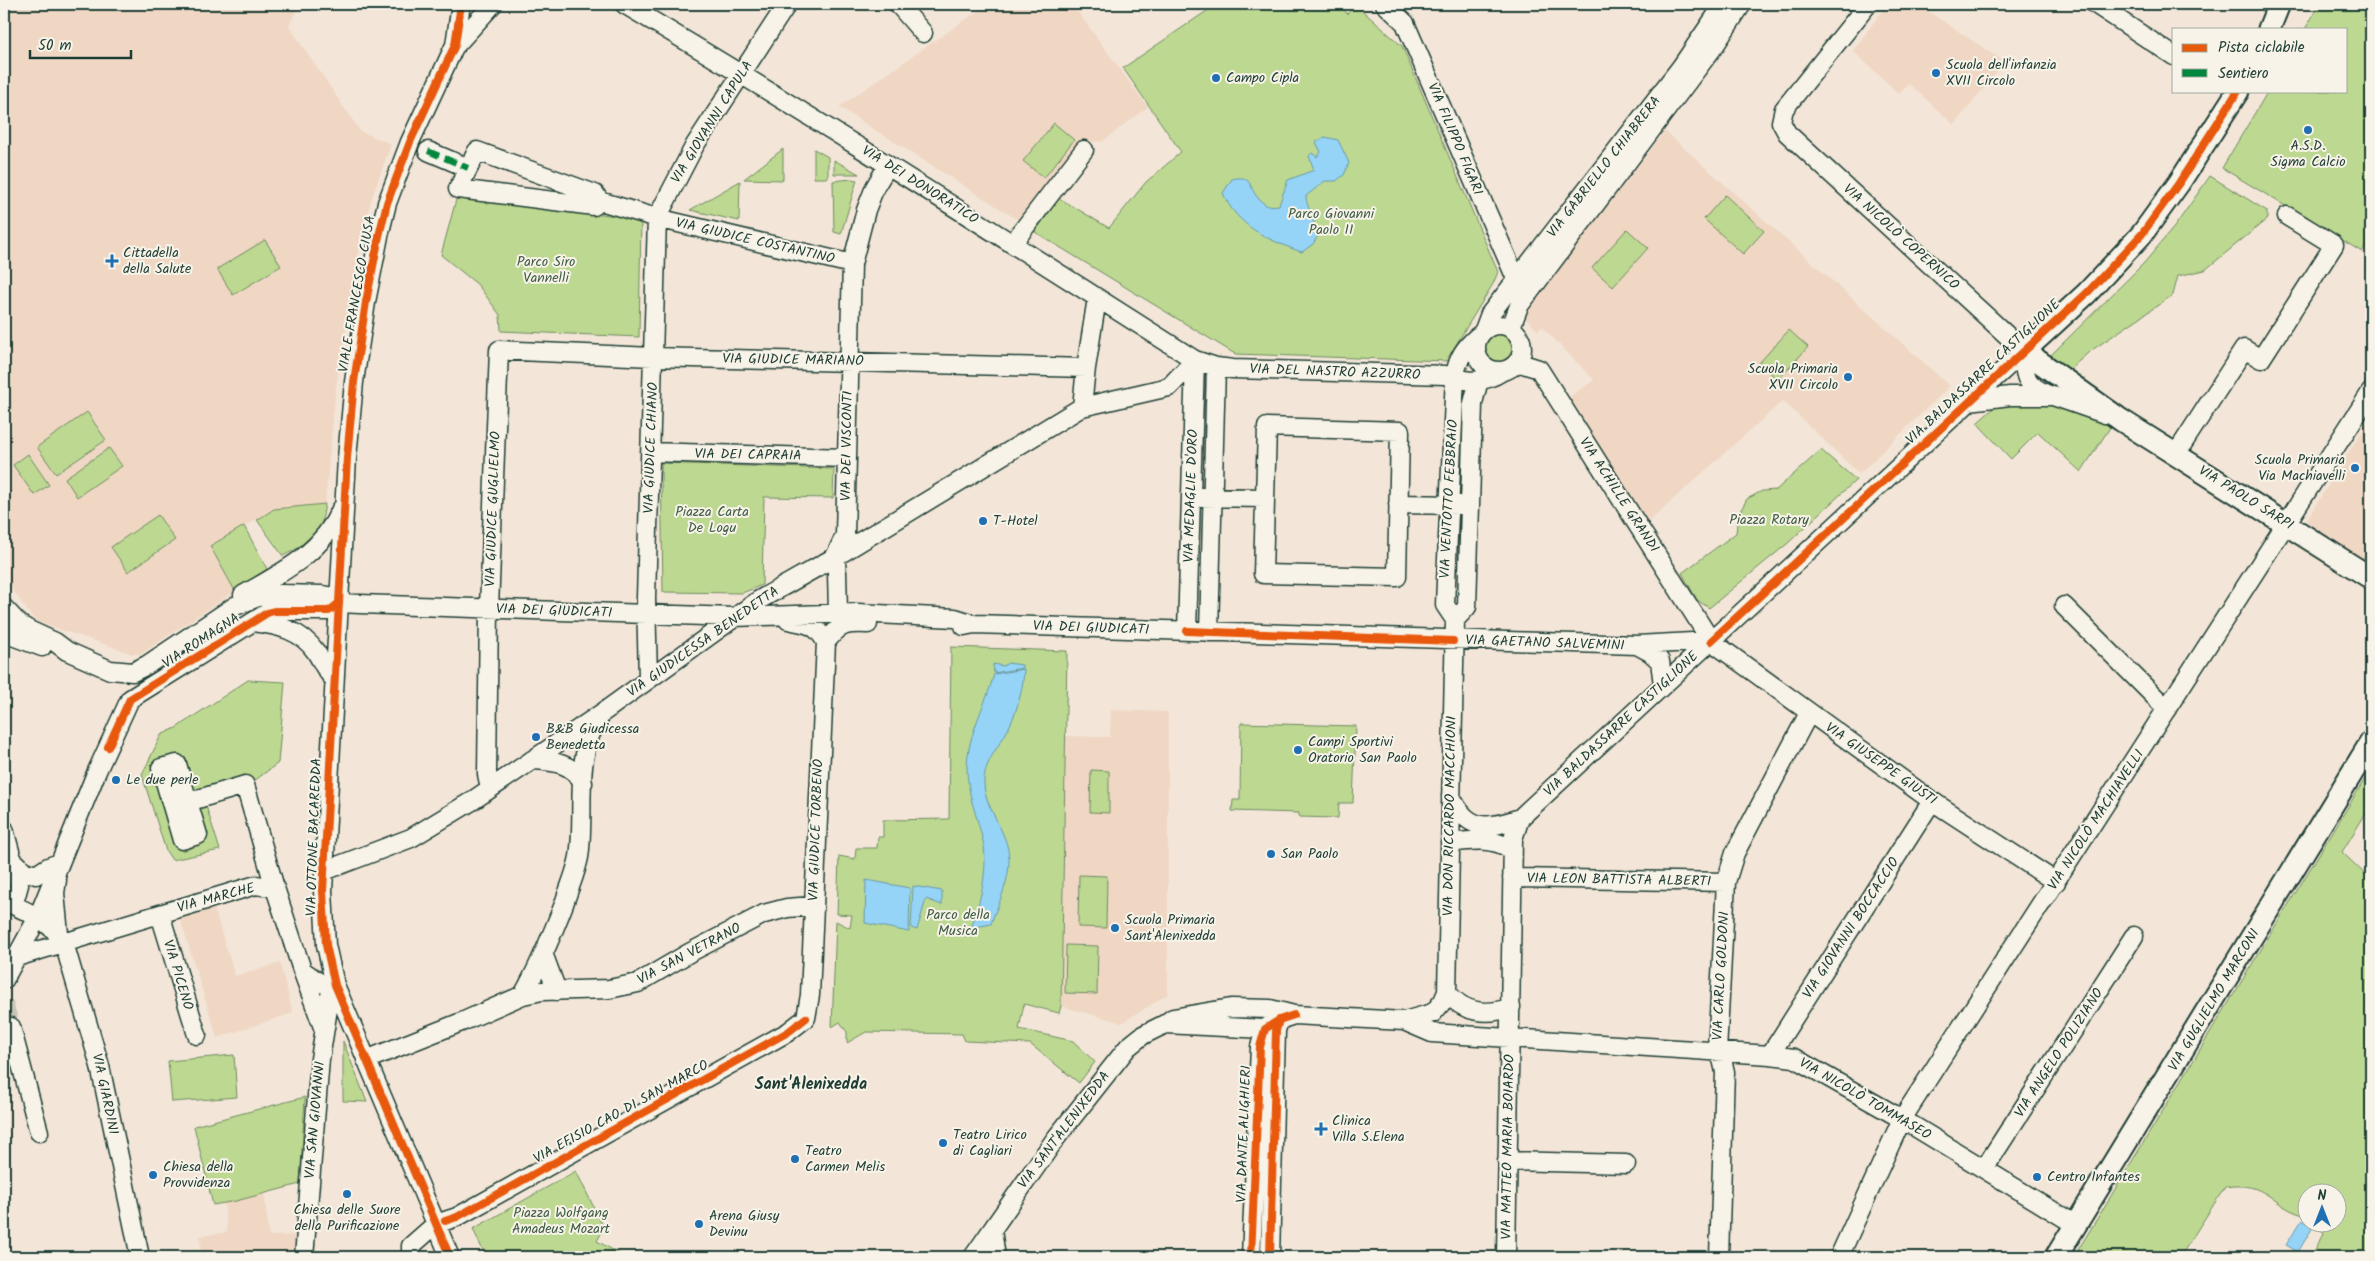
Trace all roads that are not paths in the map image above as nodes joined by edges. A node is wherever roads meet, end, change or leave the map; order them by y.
1 (461, 4) edge
2 (493, 4) edge
3 (624, 4) edge
4 (787, 4) edge
5 (898, 4) edge
6 (1385, 4) edge
7 (1724, 4) edge
8 (1742, 4) edge
9 (1868, 4) edge
10 (2095, 4) edge
11 (2279, 4) edge
12 (2269, 28) edge
13 (923, 33) dead end
14 (455, 45) junction
15 (2172, 55) edge
16 (742, 73) junction
17 (2234, 93) edge
18 (1084, 150) dead end
19 (428, 151) dead end
20 (888, 165) junction
21 (468, 168) junction
22 (600, 201) junction
23 (2287, 216) dead end
24 (658, 218) junction
25 (1013, 243) junction
26 (852, 264) junction
27 (1517, 281) junction
28 (1097, 298) junction
29 (1510, 327) junction
30 (1481, 333) junction
31 (499, 350) joint
32 (2024, 351) junction
33 (653, 357) junction
34 (1195, 360) junction
35 (849, 362) junction
36 (1510, 366) junction
37 (1216, 367) junction
38 (1086, 368) junction
39 (1455, 375) junction
40 (1479, 380) junction
41 (1169, 387) junction
42 (1194, 392) junction
43 (2371, 392) edge
44 (2054, 396) junction
45 (1969, 401) junction
46 (1082, 407) junction
47 (2121, 420) junction
48 (650, 452) junction
49 (2176, 454) junction
50 (846, 458) junction
51 (1191, 496) junction
52 (1212, 497) junction
53 (1265, 498) junction
54 (344, 501) junction
55 (1398, 504) junction
56 (1449, 505) junction
57 (1471, 505) junction
58 (2287, 523) junction
59 (1190, 553) junction
60 (1211, 554) junction
61 (835, 557) junction
62 (2371, 578) edge
63 (339, 603) junction
64 (235, 606) junction
65 (2064, 606) dead end
66 (4, 608) edge
67 (488, 608) junction
68 (838, 613) junction
69 (646, 614) junction
70 (734, 617) junction
71 (769, 617) junction
72 (1454, 620) junction
73 (254, 622) junction
74 (974, 624) junction
75 (1187, 631) junction
76 (1209, 632) junction
77 (4, 633) edge
78 (1454, 640) junction
79 (1711, 641) junction
80 (826, 642) junction
81 (1637, 646) junction
82 (67, 651) junction
83 (110, 670) junction
84 (333, 678) junction
85 (648, 678) junction
86 (1663, 685) junction
87 (130, 699) junction
88 (2167, 709) junction
89 (602, 713) junction
90 (1809, 713) junction
91 (2371, 742) edge
92 (532, 760) junction
93 (583, 783) junction
94 (490, 788) junction
95 (1451, 794) junction
96 (1932, 801) junction
97 (188, 802) dead end
98 (1520, 818) junction
99 (4, 829) edge
100 (1450, 843) junction
101 (1512, 850) junction
102 (12, 859) junction
103 (59, 863) junction
104 (324, 871) junction
105 (1512, 878) junction
106 (1726, 882) junction
107 (2056, 882) junction
108 (275, 888) junction
109 (8, 900) edge
110 (813, 906) junction
111 (160, 914) junction
112 (38, 917) junction
113 (2134, 936) dead end
114 (66, 939) junction
115 (544, 956) junction
116 (17, 957) junction
117 (302, 970) junction
118 (4, 980) edge
119 (335, 985) junction
120 (557, 991) junction
121 (1447, 992) junction
122 (523, 994) junction
123 (1510, 1007) junction
124 (806, 1018) joint
125 (1279, 1021) junction
126 (1404, 1021) junction
127 (1165, 1024) junction
128 (11, 1027) tunnel mouth
129 (324, 1030) junction
130 (197, 1035) dead end
131 (1510, 1037) junction
132 (1717, 1052) junction
133 (1770, 1055) junction
134 (366, 1060) junction
135 (1902, 1119) junction
136 (39, 1132) dead end
137 (1507, 1161) junction
138 (1626, 1164) dead end
139 (1984, 1169) junction
140 (440, 1223) junction
141 (2076, 1225) junction
142 (992, 1230) junction
143 (140, 1257) edge
144 (304, 1257) edge
145 (410, 1257) edge
146 (450, 1257) edge
147 (973, 1257) edge
148 (996, 1257) edge
149 (1251, 1257) edge
150 (1270, 1257) edge
151 (1506, 1257) edge
152 (1719, 1257) edge
153 (1839, 1257) edge
154 (2056, 1257) edge

1 - 14 street, VIALE FRANCESCO CIUSA
2 - 14 street, VIALE FRANCESCO CIUSA
3 - 16 street, VIA DEI DONORATICO
4 - 16 street, VIA GIOVANNI CAPULA
5 - 13 street
6 - 27 street, VIA FILIPPO FIGARI
7 - 27 street, VIA GABRIELLO CHIABRERA
8 - 29 street, VIA GABRIELLO CHIABRERA
9 - 32 street, VIA NICOLÒ COPERNICO
10 - 15 street
11 - 12 main road
14 - 54 street, VIALE FRANCESCO CIUSA
16 - 20 street, VIA DEI DONORATICO
16 - 24 street, VIA GIOVANNI CAPULA
17 - 32 main road, VIA BALDASSARRE CASTIGLIONE
18 - 25 street
19 - 21 street
20 - 25 street, VIA DEI DONORATICO
20 - 26 street, VIA DEI VISCONTI
21 - 22 street
21 - 22 street
22 - 24 street
23 - 49 street
24 - 26 street, VIA GIUDICE COSTANTINO
24 - 33 street, VIA GIUDICE CHIANO
25 - 28 street, VIA DEI DONORATICO
26 - 35 street, VIA DEI VISCONTI
27 - 30 street, VIA GABRIELLO CHIABRERA
28 - 34 street, VIA DEI DONORATICO
28 - 38 street
29 - 30 street
29 - 36 street
30 - 36 street
30 - 39 street, VIA GABRIELLO CHIABRERA
31 - 33 street, VIA GIUDICE MARIANO
31 - 67 street, VIA GIUDICE GUGLIELMO
32 - 44 street, VIA PAOLO SARPI
32 - 45 street, VIA BALDASSARRE CASTIGLIONE
32 - 47 main road, VIA PAOLO SARPI
33 - 35 street, VIA GIUDICE MARIANO
33 - 48 street, VIA GIUDICE CHIANO
34 - 37 street, VIA DEI DONORATICO
34 - 41 street
34 - 42 street, VIA MEDAGLIE D'ORO
35 - 38 street, VIA GIUDICE MARIANO
35 - 50 street, VIA DEI VISCONTI
36 - 40 street
36 - 79 street, VIA ACHILLE GRANDI
37 - 39 street, VIA DEL NASTRO AZZURRO
37 - 52 street, VIA MEDAGLIE D'ORO
38 - 46 street
39 - 40 street, VIA DEL NASTRO AZZURRO
39 - 56 street, VIA VENTOTTO FEBBRAIO
40 - 57 street, VIA VENTOTTO FEBBRAIO
41 - 42 street, VIA GIUDICESSA BENEDETTA
41 - 46 street, VIA GIUDICESSA BENEDETTA
42 - 51 street, VIA MEDAGLIE D'ORO
43 - 58 street, VIA NICOLÒ MACHIAVELLI
44 - 45 street, VIA PAOLO SARPI
44 - 47 street, VIA PAOLO SARPI
45 - 79 street, VIA BALDASSARRE CASTIGLIONE
46 - 61 street, VIA GIUDICESSA BENEDETTA
47 - 49 main road, VIA PAOLO SARPI
48 - 50 street, VIA DEI CAPRAIA
48 - 69 street, VIA GIUDICE CHIANO
49 - 58 main road, VIA PAOLO SARPI
50 - 61 street, VIA DEI VISCONTI
51 - 52 street
51 - 59 street, VIA MEDAGLIE D'ORO
52 - 53 street
52 - 60 street, VIA MEDAGLIE D'ORO
53 - 55 street
53 - 55 street
54 - 63 street, VIALE FRANCESCO CIUSA
54 - 64 street
55 - 56 street
56 - 57 street
56 - 72 street, VIA VENTOTTO FEBBRAIO
57 - 72 street, VIA VENTOTTO FEBBRAIO
58 - 62 main road, VIA PAOLO SARPI
58 - 88 street, VIA NICOLÒ MACHIAVELLI
59 - 60 street
59 - 75 street, VIA MEDAGLIE D'ORO
60 - 76 street, VIA MEDAGLIE D'ORO
61 - 68 street
61 - 70 street, VIA GIUDICESSA BENEDETTA
63 - 64 street, VIA ROMAGNA
63 - 67 street, VIA DEI GIUDICATI
63 - 73 street, VIA ROMAGNA
63 - 84 street, VIA OTTONE BACAREDDA
64 - 83 street, VIA ROMAGNA
65 - 88 street
66 - 82 street
67 - 69 street, VIA DEI GIUDICATI
67 - 94 street, VIA GIUDICE GUGLIELMO
68 - 71 street, VIA DEI GIUDICATI
68 - 74 street, VIA DEI GIUDICATI
69 - 70 street, VIA DEI GIUDICATI
69 - 85 street, VIA GIUDICE CHIANO
70 - 71 street, VIA DEI GIUDICATI
70 - 85 street, VIA GIUDICESSA BENEDETTA
71 - 80 street, VIA DEI GIUDICATI
72 - 78 street, VIA VENTOTTO FEBBRAIO
73 - 84 street
73 - 87 street, VIA ROMAGNA
74 - 75 street, VIA DEI GIUDICATI
74 - 80 street, VIA DEI GIUDICATI
75 - 76 street, VIA DEI GIUDICATI
76 - 78 street, VIA GAETANO SALVEMINI
77 - 82 street
78 - 81 street, VIA GAETANO SALVEMINI
78 - 95 street, VIA DON RICCARDO MACCHIONI
79 - 81 street, VIA GAETANO SALVEMINI
79 - 86 street, VIA BALDASSARRE CASTIGLIONE
79 - 90 street, VIA GIUSEPPE GIUSTI
80 - 110 street, VIA GIUDICE TORBENO
81 - 86 street, VIA GAETANO SALVEMINI
82 - 83 street
83 - 87 street
84 - 104 street, VIA OTTONE BACAREDDA
85 - 89 street, VIA GIUDICESSA BENEDETTA
86 - 98 street, VIA BALDASSARRE CASTIGLIONE
87 - 103 street
88 - 107 street, VIA NICOLÒ MACHIAVELLI
89 - 92 street, VIA GIUDICESSA BENEDETTA
89 - 93 street
90 - 96 street, VIA GIUSEPPE GIUSTI
90 - 106 street, VIA CARLO GOLDONI
91 - 141 main road, VIA GUGLIELMO MARCONI
92 - 93 street
92 - 94 street, VIA GIUDICESSA BENEDETTA
93 - 115 street
94 - 104 street, VIA GIUDICESSA BENEDETTA
95 - 98 street
95 - 100 street, VIA DON RICCARDO MACCHIONI
96 - 107 street, VIA GIUSEPPE GIUSTI
96 - 133 street, VIA GIOVANNI BOCCACCIO
97 - 108 street
98 - 101 street, VIA MATTEO MARIA BOIARDO
99 - 102 street
100 - 101 street
100 - 121 street, VIA DON RICCARDO MACCHIONI
101 - 105 street, VIA MATTEO MARIA BOIARDO
102 - 103 street
102 - 109 street
103 - 112 street
103 - 114 street, VIA GIARDINI
104 - 119 street, VIA OTTONE BACAREDDA
105 - 106 street, VIA LEON BATTISTA ALBERTI
105 - 123 street, VIA MATTEO MARIA BOIARDO
106 - 132 street, VIA CARLO GOLDONI
107 - 135 street, VIA NICOLÒ MACHIAVELLI
108 - 111 street, VIA MARCHE
108 - 117 street, VIA MARCHE
109 - 112 street
110 - 120 street, VIA SAN VETRANO
110 - 124 street, VIA GIUDICE TORBENO
111 - 114 street, VIA MARCHE
111 - 130 street, VIA PICENO
112 - 114 street
112 - 116 street
113 - 139 street, VIA ANGELO POLIZIANO
114 - 116 street, VIA MARCHE
114 - 143 street, VIA GIARDINI
115 - 120 street
115 - 122 street
116 - 118 street
117 - 119 street
117 - 129 street, VIA MARCHE
119 - 129 street, VIA SAN GIOVANNI
119 - 134 street, VIA OTTONE BACAREDDA
120 - 122 street, VIA SAN VETRANO
121 - 123 street
121 - 126 street
122 - 134 street, VIA SAN VETRANO
123 - 131 street, VIA MATTEO MARIA BOIARDO
124 - 140 street, VIA EFISIO CAO DI SAN MARCO
125 - 126 street
125 - 127 street
125 - 127 street
125 - 149 street, VIA DANTE ALIGHIERI
125 - 150 street, VIA DANTE ALIGHIERI
126 - 131 street, VIA NICOLÒ TOMMASEO
127 - 142 street, VIA SANT'ALENIXEDDA
128 - 136 street
129 - 144 street, VIA SAN GIOVANNI
131 - 132 street, VIA NICOLÒ TOMMASEO
131 - 137 street, VIA MATTEO MARIA BOIARDO
132 - 133 street, VIA NICOLÒ TOMMASEO
132 - 152 street, VIA CARLO GOLDONI
133 - 135 street, VIA NICOLÒ TOMMASEO
134 - 140 street, VIA OTTONE BACAREDDA
135 - 139 street, VIA NICOLÒ TOMMASEO
135 - 153 street, VIA NICOLÒ MACHIAVELLI
137 - 138 street
137 - 151 street, VIA MATTEO MARIA BOIARDO
139 - 141 street, VIA NICOLÒ TOMMASEO
140 - 145 street, VIA EFISIO CAO DI SAN MARCO
140 - 146 street, VIA OTTONE BACAREDDA
141 - 154 main road, VIA GUGLIELMO MARCONI
142 - 147 street, VIA SANT'ALENIXEDDA
142 - 148 street

